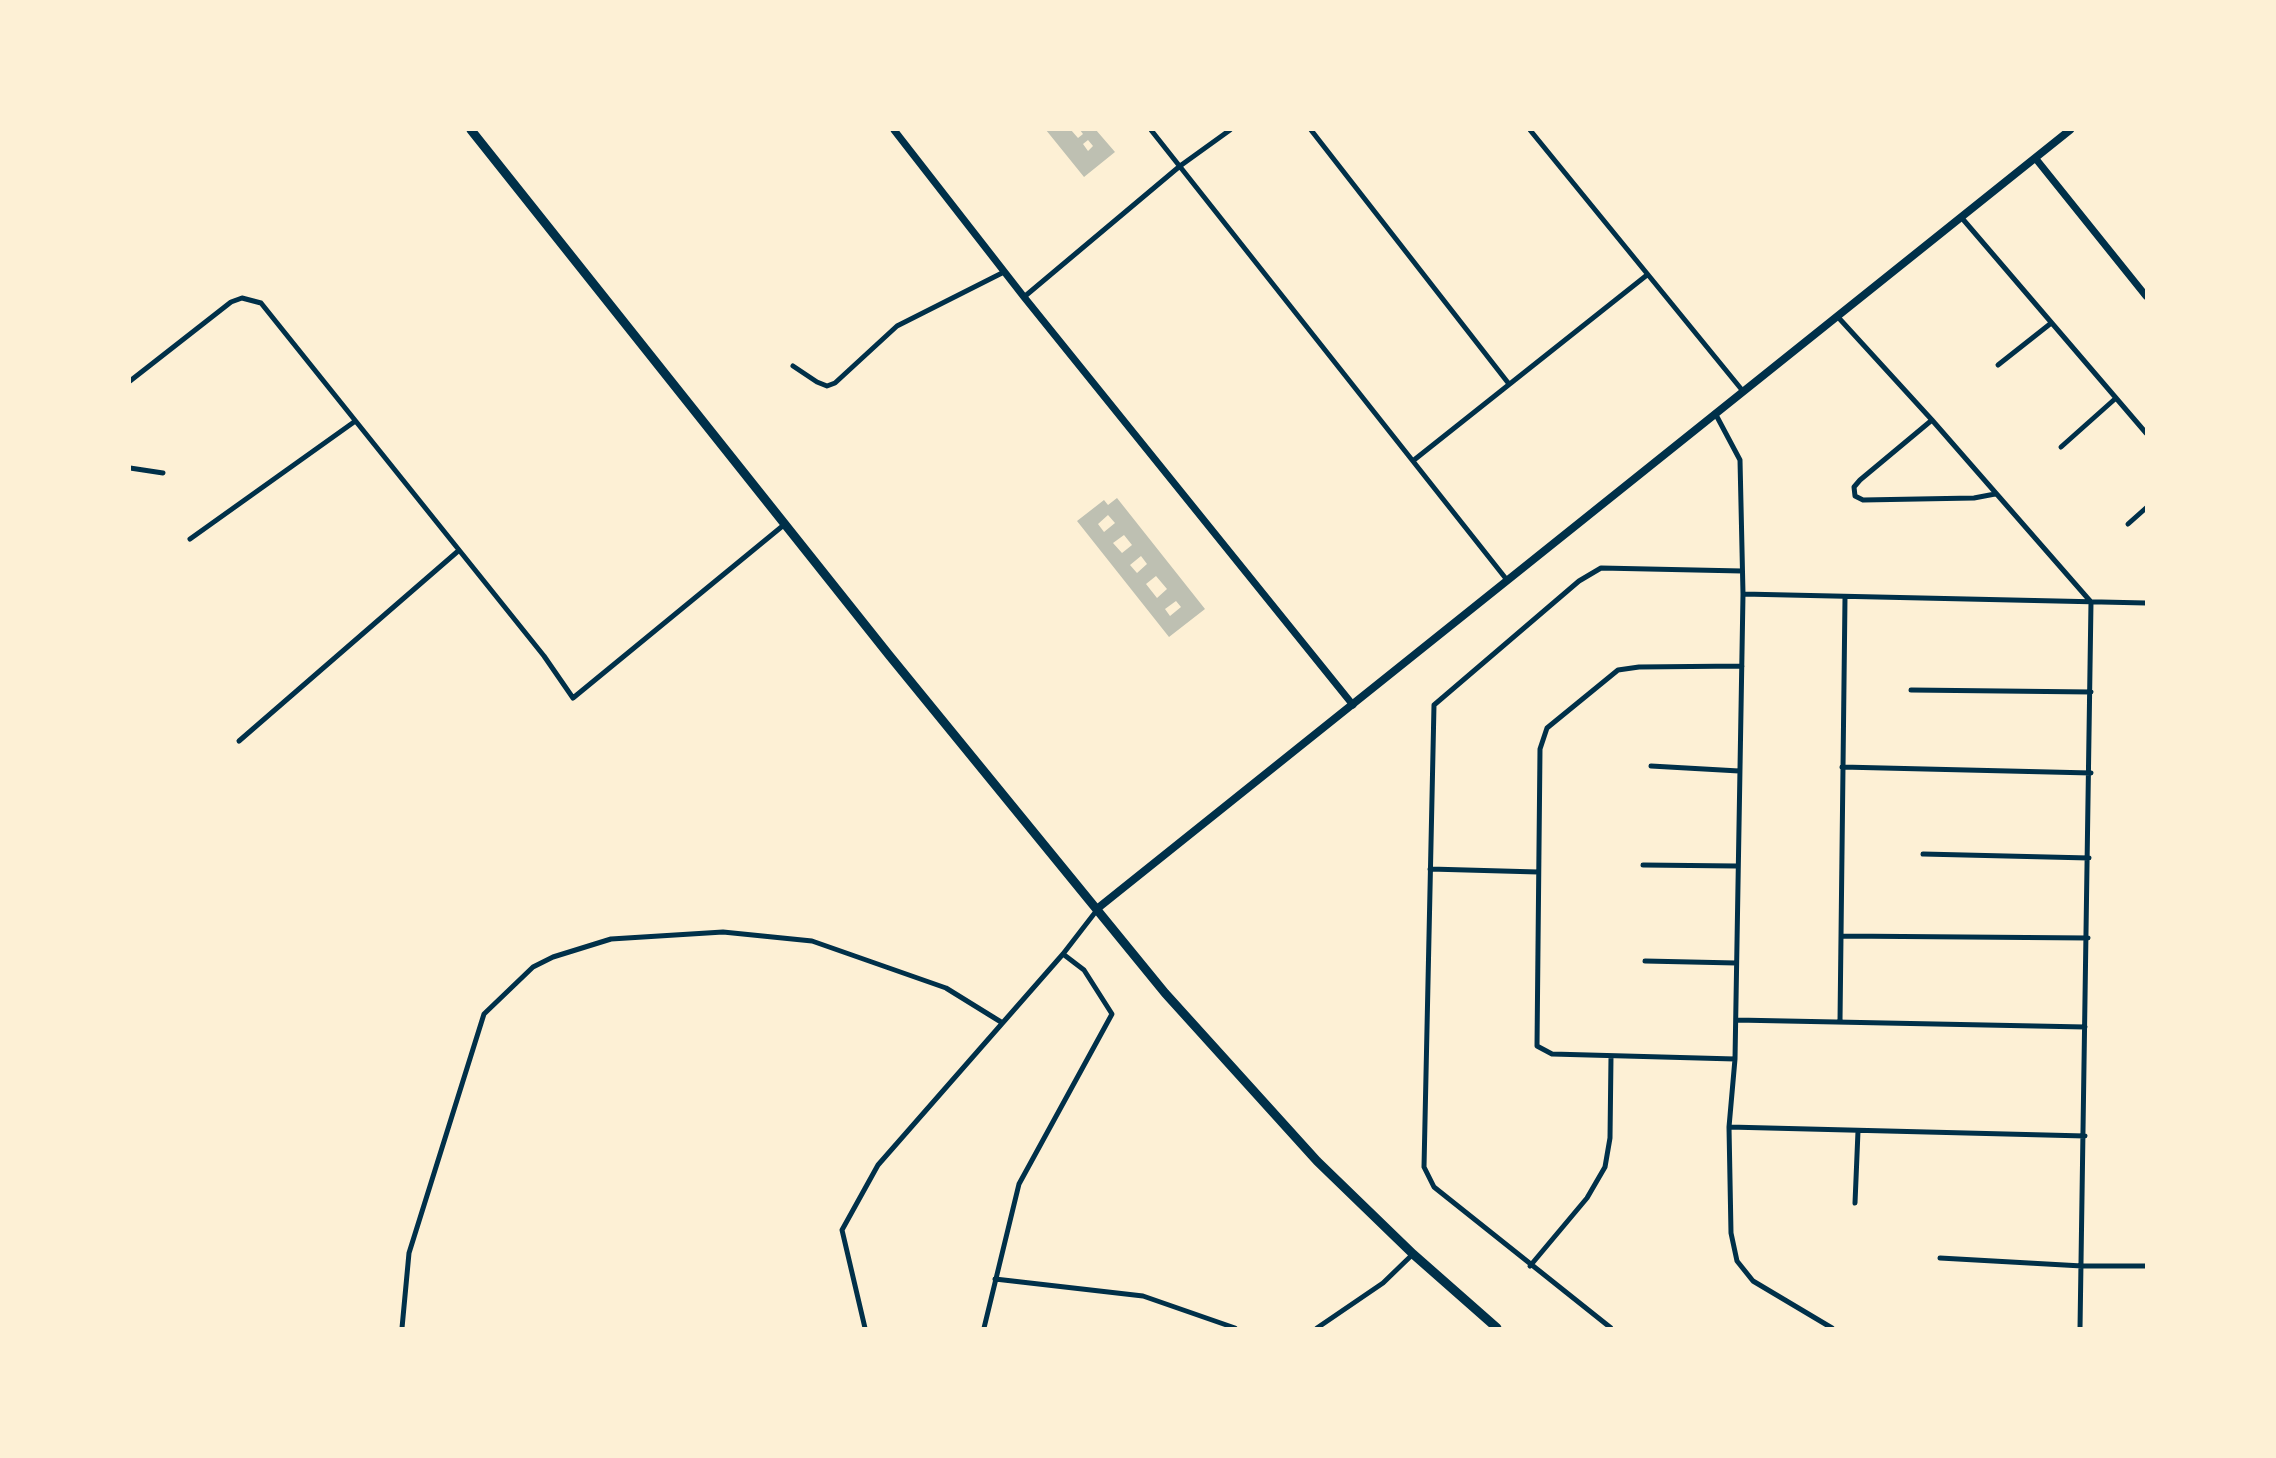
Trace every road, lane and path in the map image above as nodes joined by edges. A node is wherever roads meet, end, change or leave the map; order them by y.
1 (471, 130) edge
2 (894, 130) edge
3 (1151, 130) edge
4 (1230, 130) edge
5 (1311, 130) edge
6 (1530, 130) edge
7 (2070, 130) edge
8 (2036, 159) junction
9 (1180, 166) junction
10 (1961, 217) junction
11 (1004, 272) junction
12 (1647, 275) junction
13 (2147, 296) edge
14 (1024, 297) junction
15 (1837, 316) junction
16 (2050, 324) junction
17 (1998, 365) dead end
18 (793, 366) dead end
19 (130, 381) edge
20 (1509, 384) junction
21 (1742, 390) junction
22 (2116, 398) junction
23 (1714, 412) junction
24 (1932, 420) junction
25 (354, 422) junction
26 (2147, 433) edge
27 (2061, 447) dead end
28 (1414, 460) junction
29 (130, 468) edge
30 (163, 473) dead end
31 (1995, 494) junction
32 (2147, 508) edge
33 (785, 524) junction
34 (2128, 524) dead end
35 (190, 539) dead end
36 (457, 552) junction
37 (1742, 571) junction
38 (1507, 580) junction
39 (1743, 594) junction
40 (1844, 598) junction
41 (2091, 602) junction
42 (2147, 603) edge
43 (1742, 666) junction
44 (1911, 690) dead end
45 (2091, 692) junction
46 (1353, 705) junction
47 (239, 741) dead end
48 (1651, 766) dead end
49 (1842, 767) junction
50 (1739, 771) junction
51 (2091, 774) junction
52 (1923, 854) dead end
53 (2089, 858) junction
54 (1643, 865) dead end
55 (1736, 866) junction
56 (1430, 869) junction
57 (1538, 872) junction
58 (1098, 908) junction
59 (1841, 936) junction
60 (2088, 938) junction
61 (1063, 954) junction
62 (1645, 961) dead end
63 (1736, 963) junction
64 (1736, 1020) junction
65 (1840, 1021) junction
66 (1001, 1022) junction
67 (2085, 1027) junction
68 (1611, 1057) junction
69 (1735, 1059) junction
70 (1729, 1128) junction
71 (1858, 1130) junction
72 (2084, 1136) junction
73 (1855, 1203) dead end
74 (1413, 1254) junction
75 (1940, 1258) dead end
76 (1530, 1266) junction
77 (2082, 1266) junction
78 (2147, 1266) edge
79 (995, 1279) junction
80 (401, 1328) edge
81 (865, 1328) edge
82 (984, 1328) edge
83 (1235, 1328) edge
84 (1317, 1328) edge
85 (1497, 1328) edge
86 (1611, 1328) edge
87 (1832, 1328) edge
88 (2080, 1328) edge

1 - 33 main road
2 - 11 street
3 - 9 street
4 - 9 street
5 - 20 street
6 - 12 street
7 - 8 main road
8 - 10 main road
8 - 13 street
9 - 14 street
9 - 28 street
10 - 15 main road
10 - 16 street
11 - 14 street
11 - 18 street
12 - 20 street
12 - 21 street
14 - 46 street
15 - 21 main road
15 - 24 street
16 - 17 street
16 - 22 street
19 - 25 street
20 - 28 street
21 - 23 main road
22 - 26 street
22 - 27 street
23 - 37 street
23 - 38 main road
24 - 31 street
24 - 31 street
25 - 35 street
25 - 36 street
28 - 38 street
29 - 30 street
31 - 41 street
32 - 34 street
33 - 36 street
33 - 58 main road
36 - 47 street
37 - 39 street
37 - 56 street
38 - 46 main road
39 - 40 street
39 - 43 street
40 - 41 street
40 - 49 street
41 - 42 street
41 - 45 street
43 - 50 street
43 - 57 street
44 - 45 street
45 - 51 street
46 - 58 main road
48 - 50 street
49 - 51 street
49 - 59 street
50 - 55 street
51 - 53 street
52 - 53 street
53 - 60 street
54 - 55 street
55 - 63 street
56 - 57 street
56 - 76 street
57 - 68 street
58 - 61 street
58 - 74 main road
59 - 60 street
59 - 65 street
60 - 67 street
61 - 66 street
61 - 79 street
62 - 63 street
63 - 64 street
64 - 65 street
64 - 69 street
65 - 67 street
66 - 80 street
66 - 81 street
67 - 72 street
68 - 69 street
68 - 76 street
69 - 70 street
70 - 71 street
70 - 87 street
71 - 72 street
71 - 73 street
72 - 77 street
74 - 84 street
74 - 85 main road
75 - 77 street
76 - 86 street
77 - 78 street
77 - 88 street
79 - 82 street
79 - 83 street

